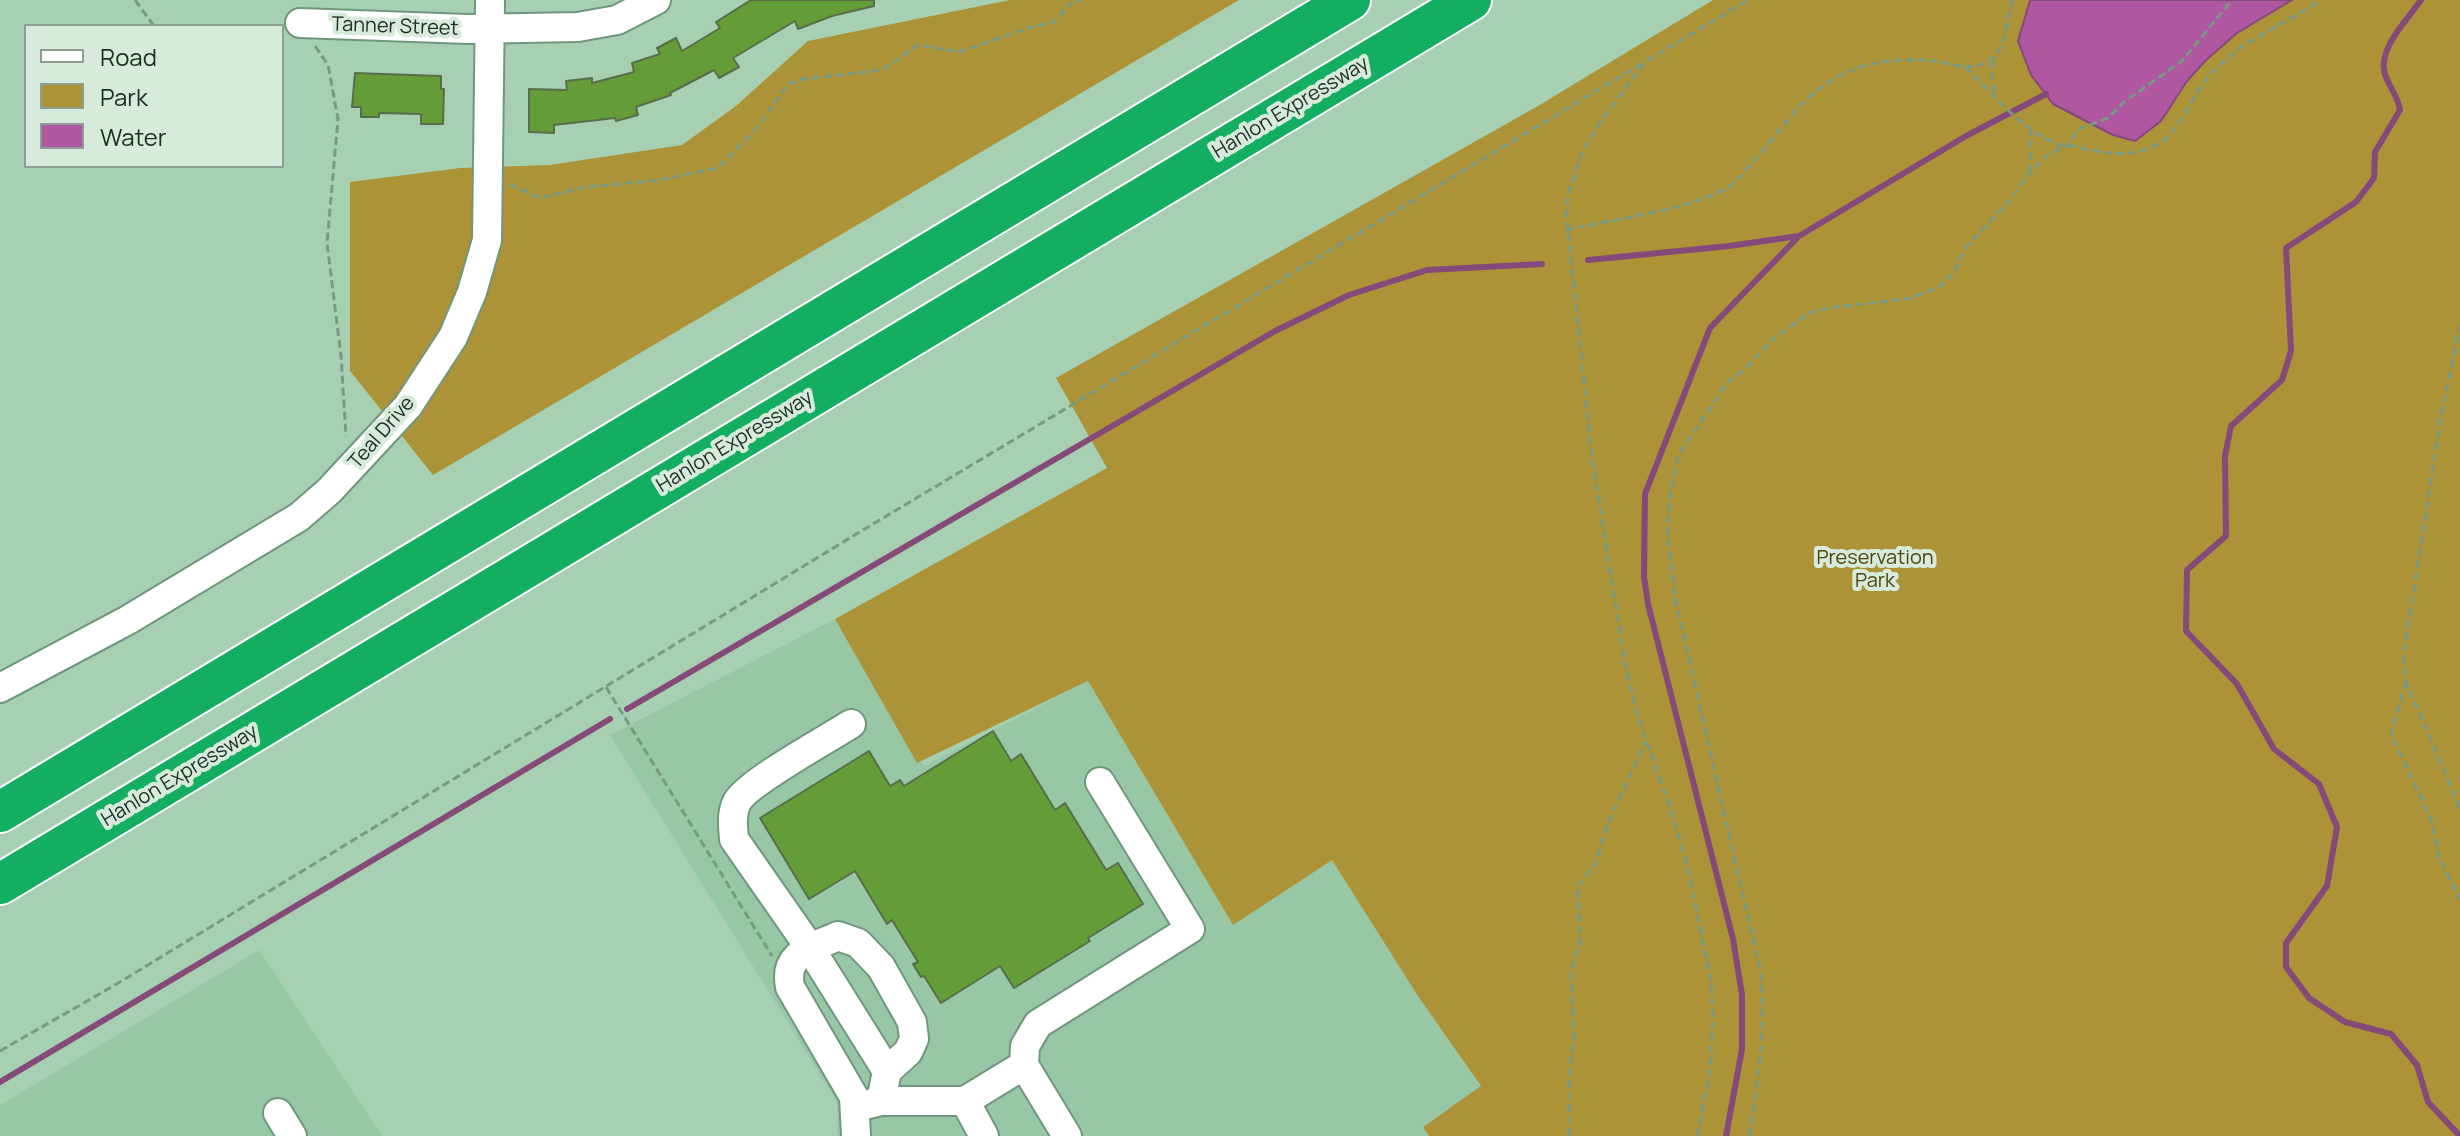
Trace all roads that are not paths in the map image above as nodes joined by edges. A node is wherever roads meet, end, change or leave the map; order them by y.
1 (490, 0) edge
2 (656, 0) edge
3 (1350, 0) edge
4 (1471, 0) edge
5 (300, 23) road end
6 (490, 29) junction
7 (0, 688) edge
8 (851, 724) dead end
9 (1100, 782) dead end
10 (0, 812) edge
11 (0, 884) edge
12 (810, 948) junction
13 (1024, 1065) junction
14 (887, 1071) junction
15 (965, 1101) junction
16 (868, 1104) junction
17 (856, 1136) edge
18 (984, 1136) edge
19 (1067, 1136) edge

1 - 6 street, Teal Drive
2 - 6 street, Tanner Street
3 - 10 highway
4 - 11 highway, Hanlon Expressway
5 - 6 street, Tanner Street
6 - 7 street, Teal Drive
8 - 12 street
9 - 13 street
12 - 14 street
12 - 14 street
12 - 16 street
13 - 15 street
13 - 19 street
14 - 16 street
15 - 16 street
15 - 18 street
16 - 17 street

